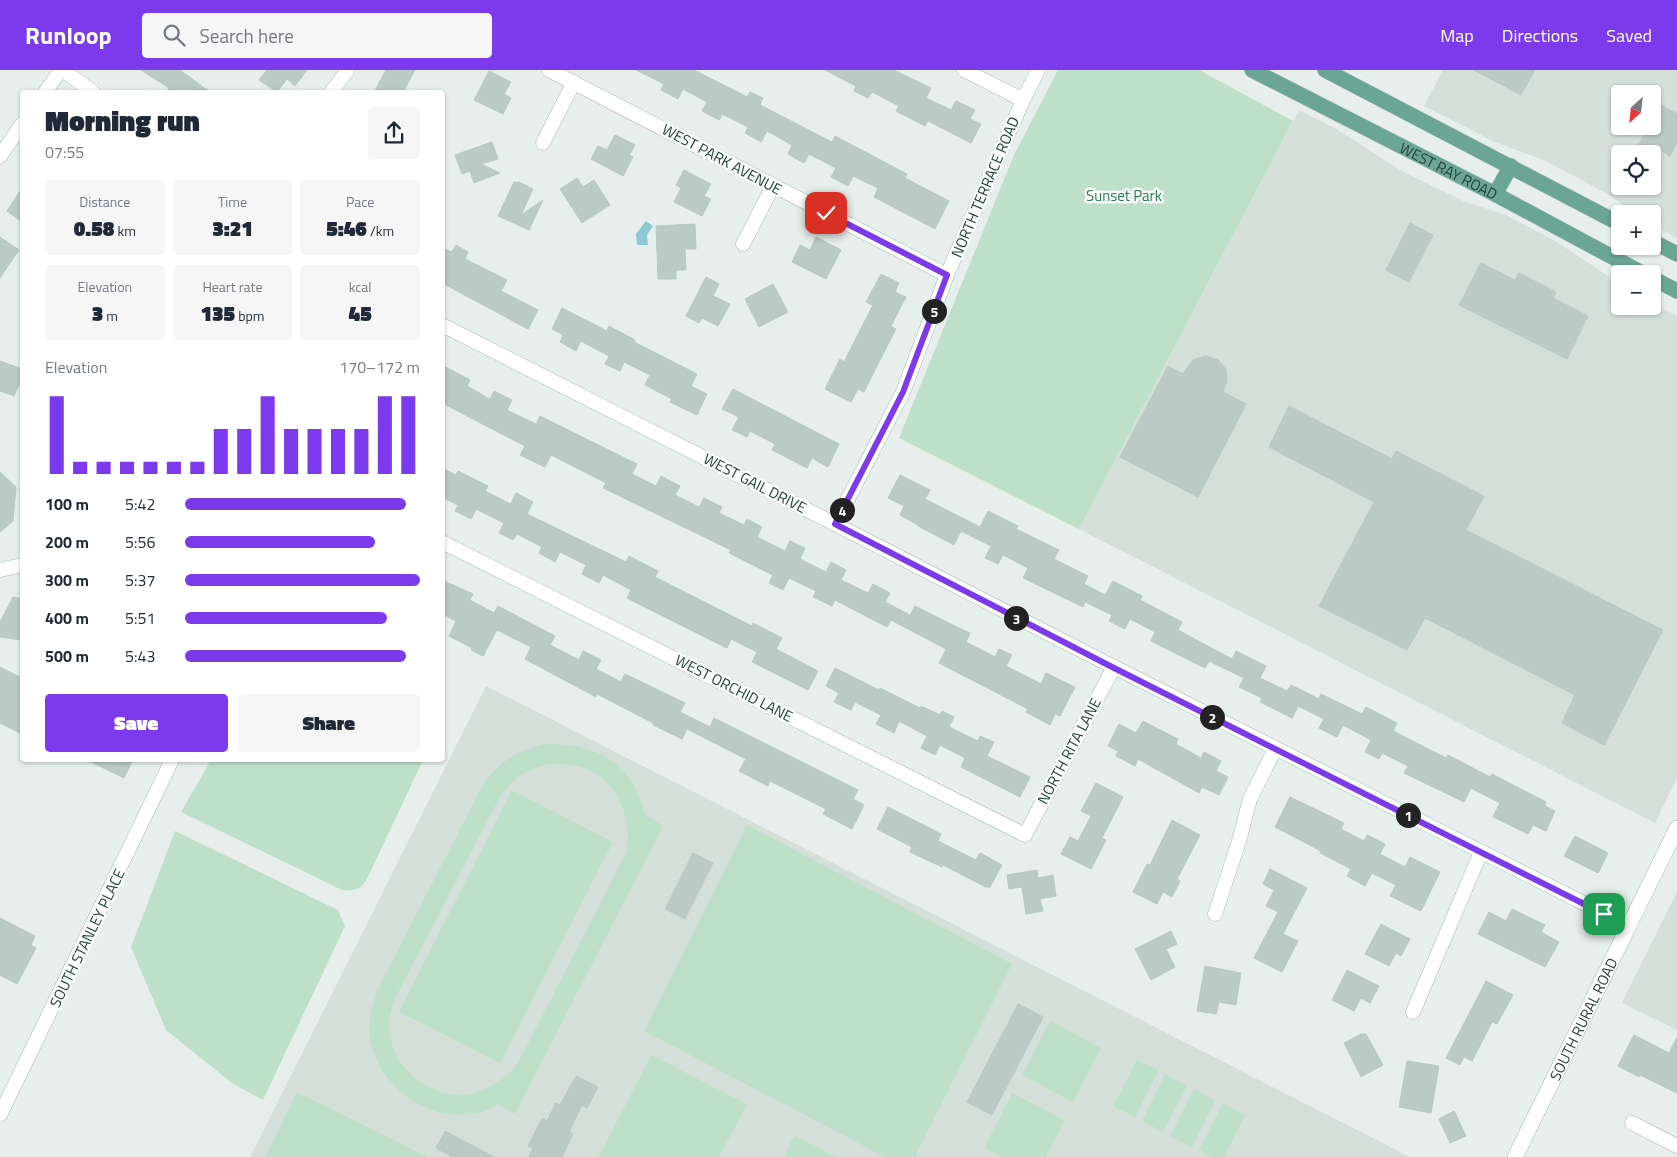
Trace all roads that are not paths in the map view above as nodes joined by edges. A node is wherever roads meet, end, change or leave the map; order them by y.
1 (62, 70) edge
2 (348, 70) edge
3 (549, 70) edge
4 (964, 70) edge
5 (1038, 70) edge
6 (1252, 70) edge
7 (1325, 70) edge
8 (574, 82) junction
9 (47, 90) edge
10 (90, 90) edge
11 (333, 90) edge
12 (1022, 100) junction
13 (20, 127) edge
14 (543, 143) dead end
15 (0, 156) edge
16 (1511, 166) junction
17 (772, 186) junction
18 (1495, 194) junction
19 (1611, 219) edge
20 (743, 244) dead end
21 (1661, 246) edge
22 (1677, 254) edge
23 (1627, 265) edge
24 (947, 275) junction
25 (1661, 283) edge
26 (1677, 291) edge
27 (445, 327) edge
28 (835, 524) junction
29 (445, 544) edge
30 (20, 565) edge
31 (0, 570) edge
32 (1114, 668) junction
33 (1275, 749) junction
34 (171, 762) edge
35 (1677, 828) edge
36 (1025, 835) joint
37 (1481, 852) junction
38 (1215, 914) dead end
39 (1629, 926) junction
40 (1414, 1012) dead end
41 (0, 1115) edge
42 (1632, 1123) dead end
43 (1677, 1146) edge
44 (1515, 1157) edge

1 - 9 street
1 - 10 street
2 - 11 street
3 - 8 street, WEST PARK AVENUE
4 - 12 street
5 - 12 street, NORTH TERRACE ROAD
6 - 18 main road, WEST RAY ROAD
7 - 16 main road
8 - 14 street
8 - 17 street, WEST PARK AVENUE
12 - 24 street, NORTH TERRACE ROAD
13 - 15 street
16 - 18 main road
16 - 19 main road
17 - 20 street
17 - 24 street, WEST PARK AVENUE
18 - 23 main road, WEST RAY ROAD
21 - 22 main road
24 - 28 street, NORTH TERRACE ROAD
25 - 26 main road
27 - 28 street, WEST GAIL DRIVE
28 - 32 street, WEST GAIL DRIVE
29 - 36 street, WEST ORCHID LANE
30 - 31 street
32 - 33 street, WEST GAIL DRIVE
32 - 36 street, NORTH RITA LANE
33 - 37 street, WEST GAIL DRIVE
33 - 38 street
34 - 41 street, SOUTH STANLEY PLACE
35 - 39 main road, SOUTH RURAL ROAD
37 - 39 street, WEST GAIL DRIVE
37 - 40 street
39 - 44 main road, SOUTH RURAL ROAD
42 - 43 street

